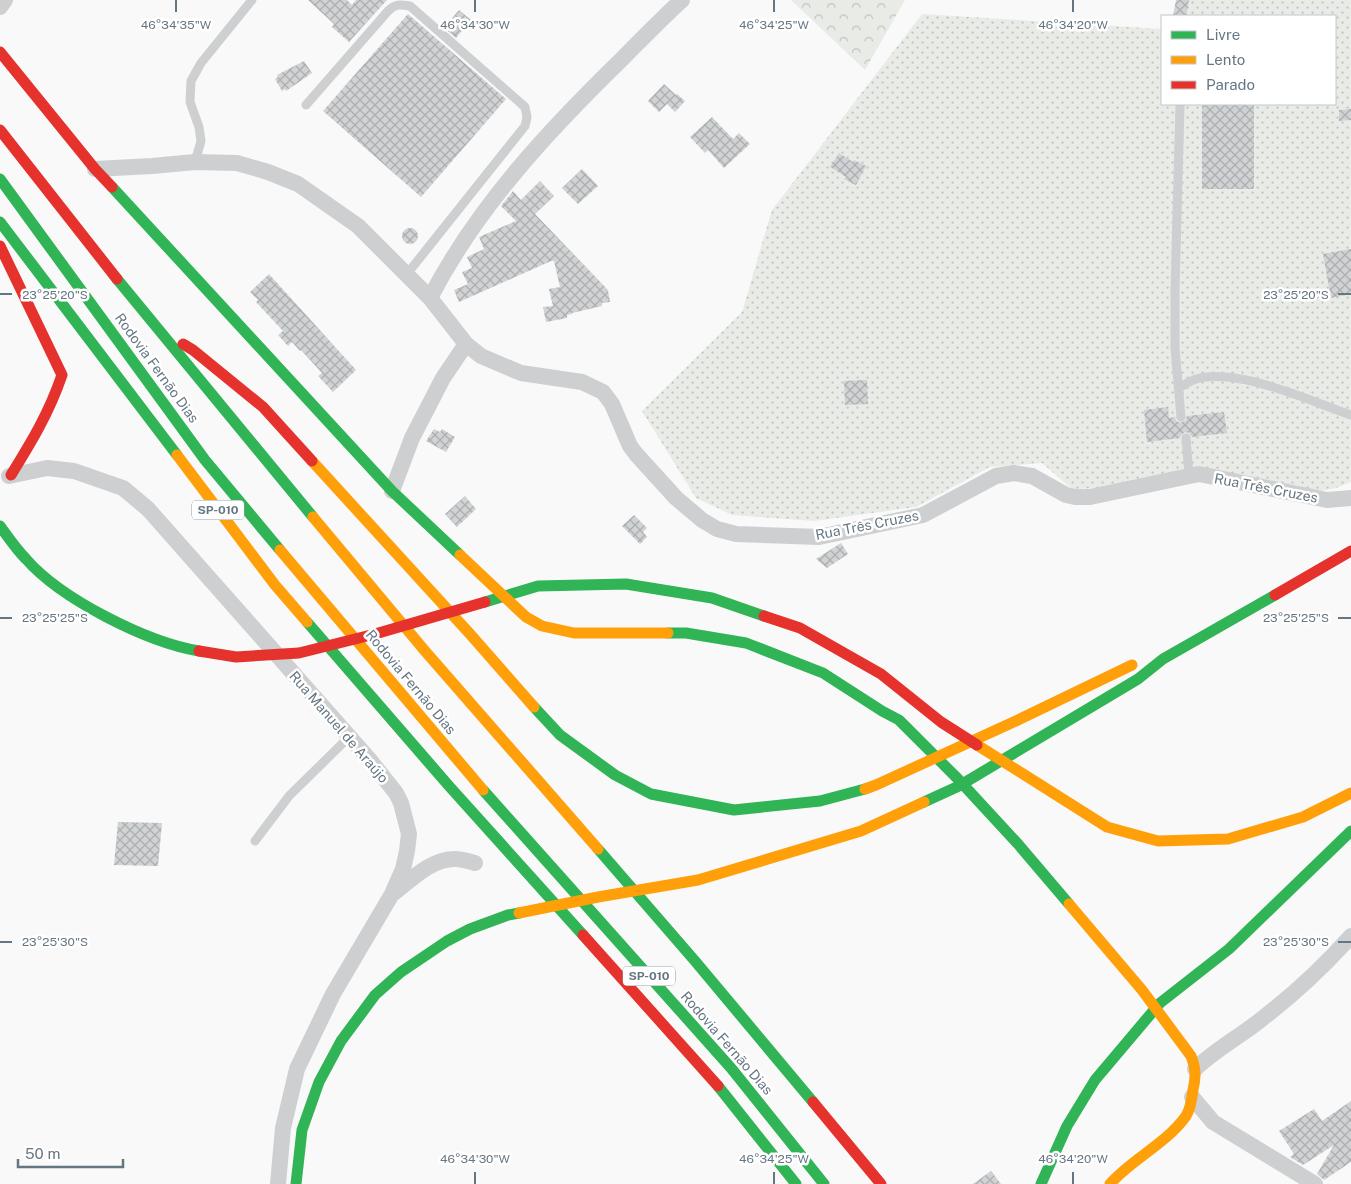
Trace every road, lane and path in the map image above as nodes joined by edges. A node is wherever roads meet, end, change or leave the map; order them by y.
1 (5, 0) edge
2 (252, 0) edge
3 (682, 0) edge
4 (0, 7) edge
5 (0, 52) edge
6 (306, 105) dead end
7 (1180, 105) edge
8 (0, 130) edge
9 (195, 162) junction
10 (94, 169) junction
11 (0, 179) edge
12 (0, 222) edge
13 (0, 246) edge
14 (408, 274) junction
15 (430, 298) junction
16 (157, 329) junction
17 (466, 344) junction
18 (1179, 388) junction
19 (1351, 415) edge
20 (1181, 416) dead end
21 (1186, 438) dead end
22 (1189, 475) junction
23 (6, 477) edge
24 (392, 491) junction
25 (1351, 498) edge
26 (0, 526) edge
27 (1351, 551) edge
28 (1163, 659) junction
29 (349, 738) junction
30 (1351, 793) edge
31 (1351, 831) edge
32 (254, 841) dead end
33 (475, 863) dead end
34 (392, 894) junction
35 (1351, 936) edge
36 (1196, 1069) junction
37 (1192, 1097) junction
38 (278, 1184) edge
39 (296, 1184) edge
40 (796, 1184) edge
41 (824, 1184) edge
42 (882, 1184) edge
43 (1041, 1184) edge
44 (1110, 1184) edge
45 (1315, 1184) edge

1 - 4 street
2 - 9 lane
3 - 15 street
5 - 10 main road
6 - 14 lane
7 - 18 lane
8 - 16 main road
9 - 10 street, Rua Três Cruzes
9 - 14 street, Rua Três Cruzes
10 - 24 main road
11 - 41 main road, Rodovia Fernão Dias / SP-010
12 - 40 main road, SP-010
13 - 23 main road
14 - 15 street, Rua Três Cruzes
15 - 17 street, Rua Três Cruzes
16 - 28 main road
16 - 42 main road
17 - 22 street, Rua Três Cruzes
17 - 24 street
18 - 19 lane
18 - 20 lane
21 - 22 lane
22 - 25 street, Rua Três Cruzes
23 - 29 street, Rua Manuel de Araújo
24 - 36 main road
26 - 30 main road
27 - 28 main road
28 - 39 main road
29 - 32 lane
29 - 34 street, Rua Manuel de Araújo
31 - 43 main road
33 - 34 street
34 - 38 street, Rua Manuel de Araújo
35 - 36 street
36 - 37 main road
37 - 44 main road
37 - 45 street

